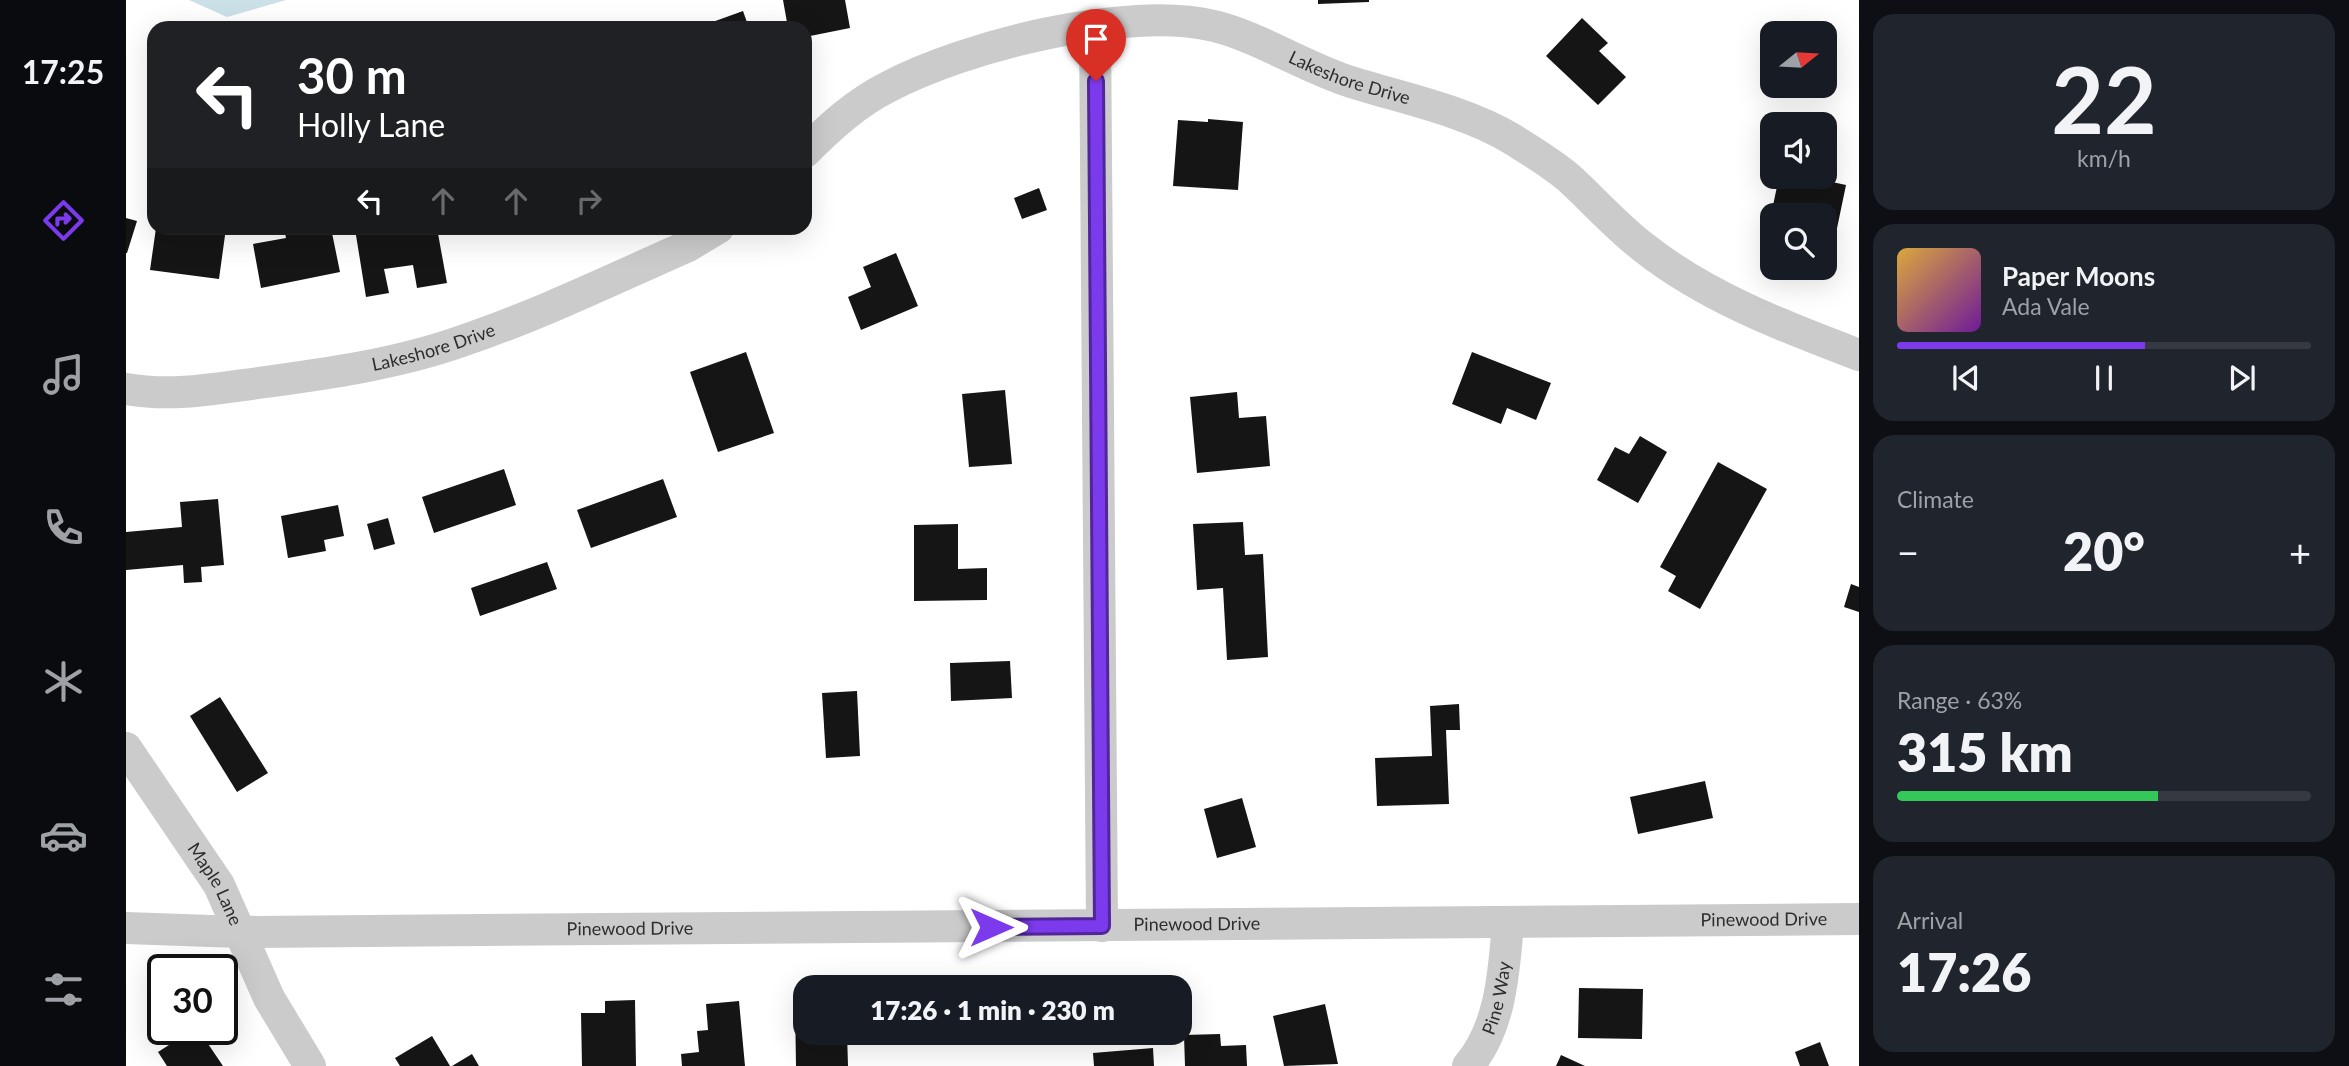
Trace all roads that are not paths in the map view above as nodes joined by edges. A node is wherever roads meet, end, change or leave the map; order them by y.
1 (1095, 27) junction
2 (812, 145) edge
3 (706, 235) edge
4 (1859, 355) edge
5 (126, 389) edge
6 (126, 748) edge
7 (1859, 919) edge
8 (1508, 923) junction
9 (1102, 926) junction
10 (126, 928) edge
11 (239, 932) junction
12 (310, 1066) edge
13 (1468, 1066) edge

1 - 2 street, Lakeshore Drive
1 - 4 street, Lakeshore Drive
1 - 9 street
3 - 5 street, Lakeshore Drive
6 - 11 street, Maple Lane
7 - 8 street, Pinewood Drive
8 - 9 street, Pinewood Drive
8 - 13 street, Pine Way
9 - 11 street, Pinewood Drive
10 - 11 street, Pinewood Drive
11 - 12 street, Maple Lane

